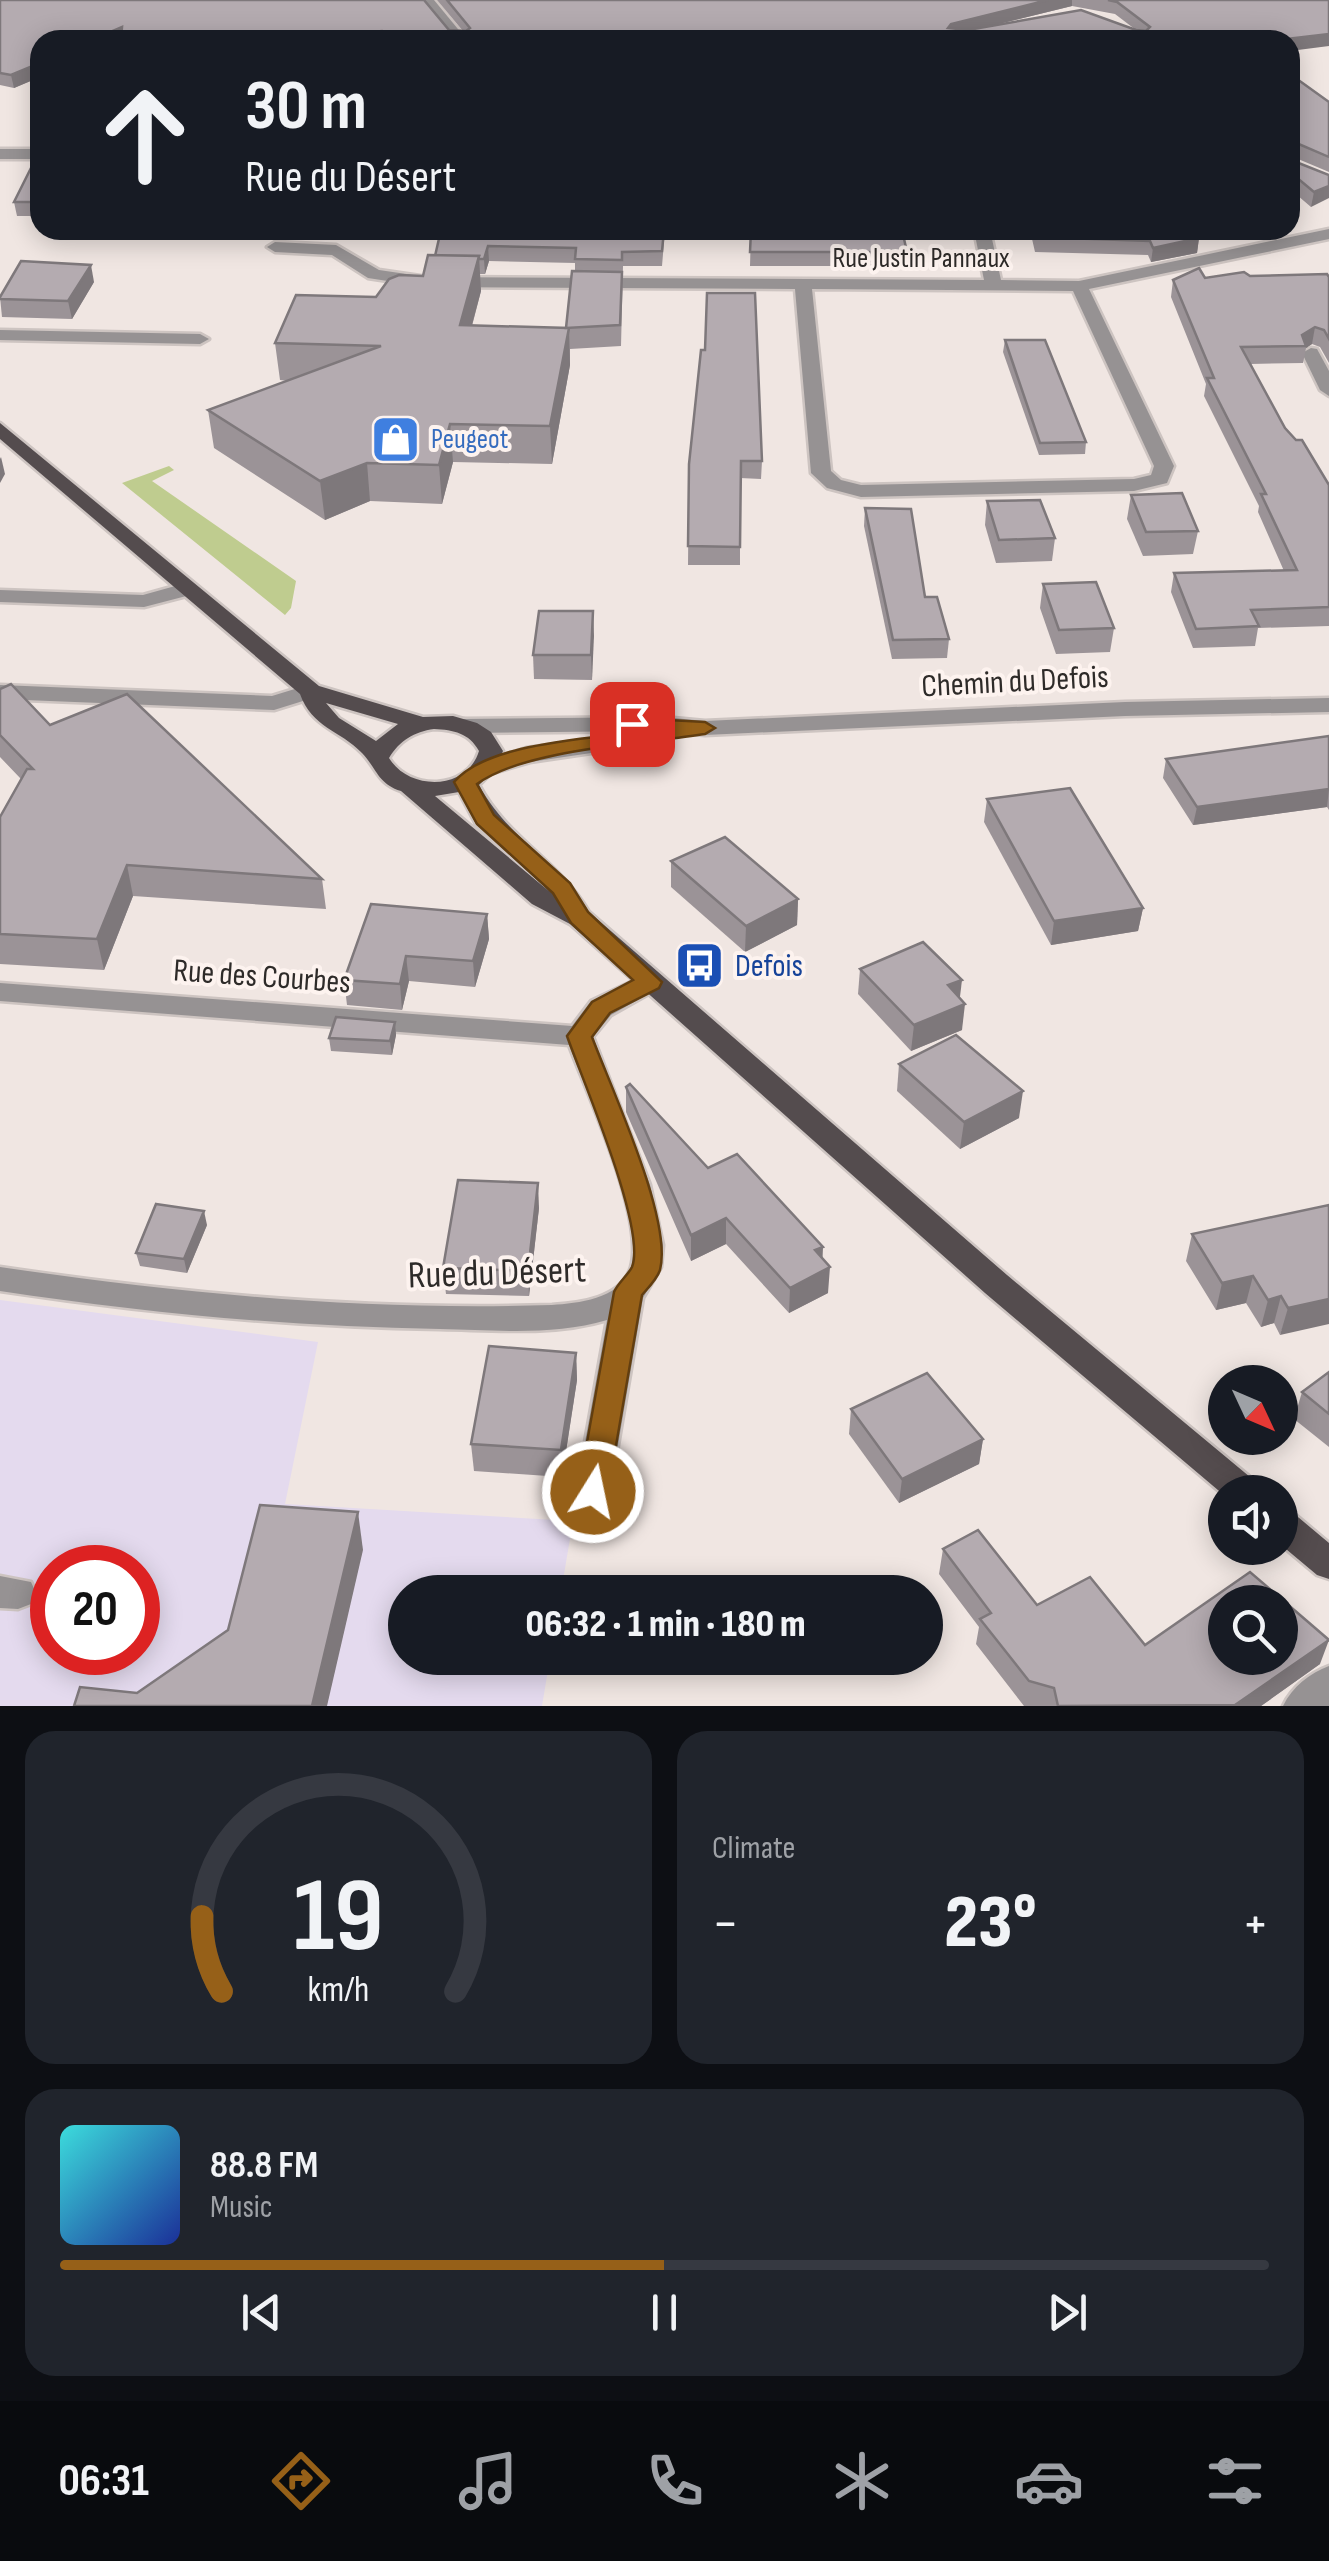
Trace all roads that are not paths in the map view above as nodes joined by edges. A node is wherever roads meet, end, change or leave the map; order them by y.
1 (413, 0) edge
2 (425, 0) edge
3 (451, 30) edge
4 (0, 154) edge
5 (30, 154) edge
6 (1329, 234) edge
7 (984, 240) edge
8 (275, 247) dead end
9 (994, 284) junction
10 (803, 285) junction
11 (1080, 286) junction
12 (0, 335) edge
13 (200, 339) dead end
14 (1310, 353) edge
15 (1329, 390) edge
16 (0, 429) edge
17 (186, 589) junction
18 (0, 596) edge
19 (311, 691) junction
20 (0, 692) edge
21 (1329, 705) edge
22 (422, 724) junction
23 (464, 726) junction
24 (705, 728) junction
25 (378, 756) junction
26 (475, 775) junction
27 (410, 787) junction
28 (579, 918) junction
29 (650, 982) junction
30 (0, 992) edge
31 (579, 1036) junction
32 (0, 1280) edge
33 (628, 1292) junction
34 (1224, 1475) edge
35 (593, 1492) dead end
36 (1298, 1537) edge
37 (1329, 1564) edge
38 (1329, 1684) edge
39 (1302, 1706) edge

1 - 2 street
2 - 3 street
4 - 5 street
6 - 11 street, Rue Justin Pannaux
7 - 9 street
8 - 10 street, Rue Justin Pannaux
9 - 10 street, Rue Justin Pannaux
9 - 11 street, Rue Justin Pannaux
10 - 11 street
12 - 13 street
14 - 15 street
16 - 17 main road
17 - 18 street
17 - 19 main road
19 - 20 street
19 - 22 main road
19 - 25 main road
21 - 24 street, Chemin du Defois
22 - 23 main road
22 - 25 main road
23 - 24 street, Chemin du Defois
23 - 26 main road
24 - 26 street, Chemin du Defois
25 - 27 main road
26 - 27 main road
26 - 28 main road
27 - 28 main road
28 - 29 main road
29 - 31 street
29 - 34 main road
30 - 31 street, Rue des Courbes
31 - 33 street, Rue du Désert
32 - 33 street, Rue du Désert
33 - 35 street
36 - 37 main road
38 - 39 street

